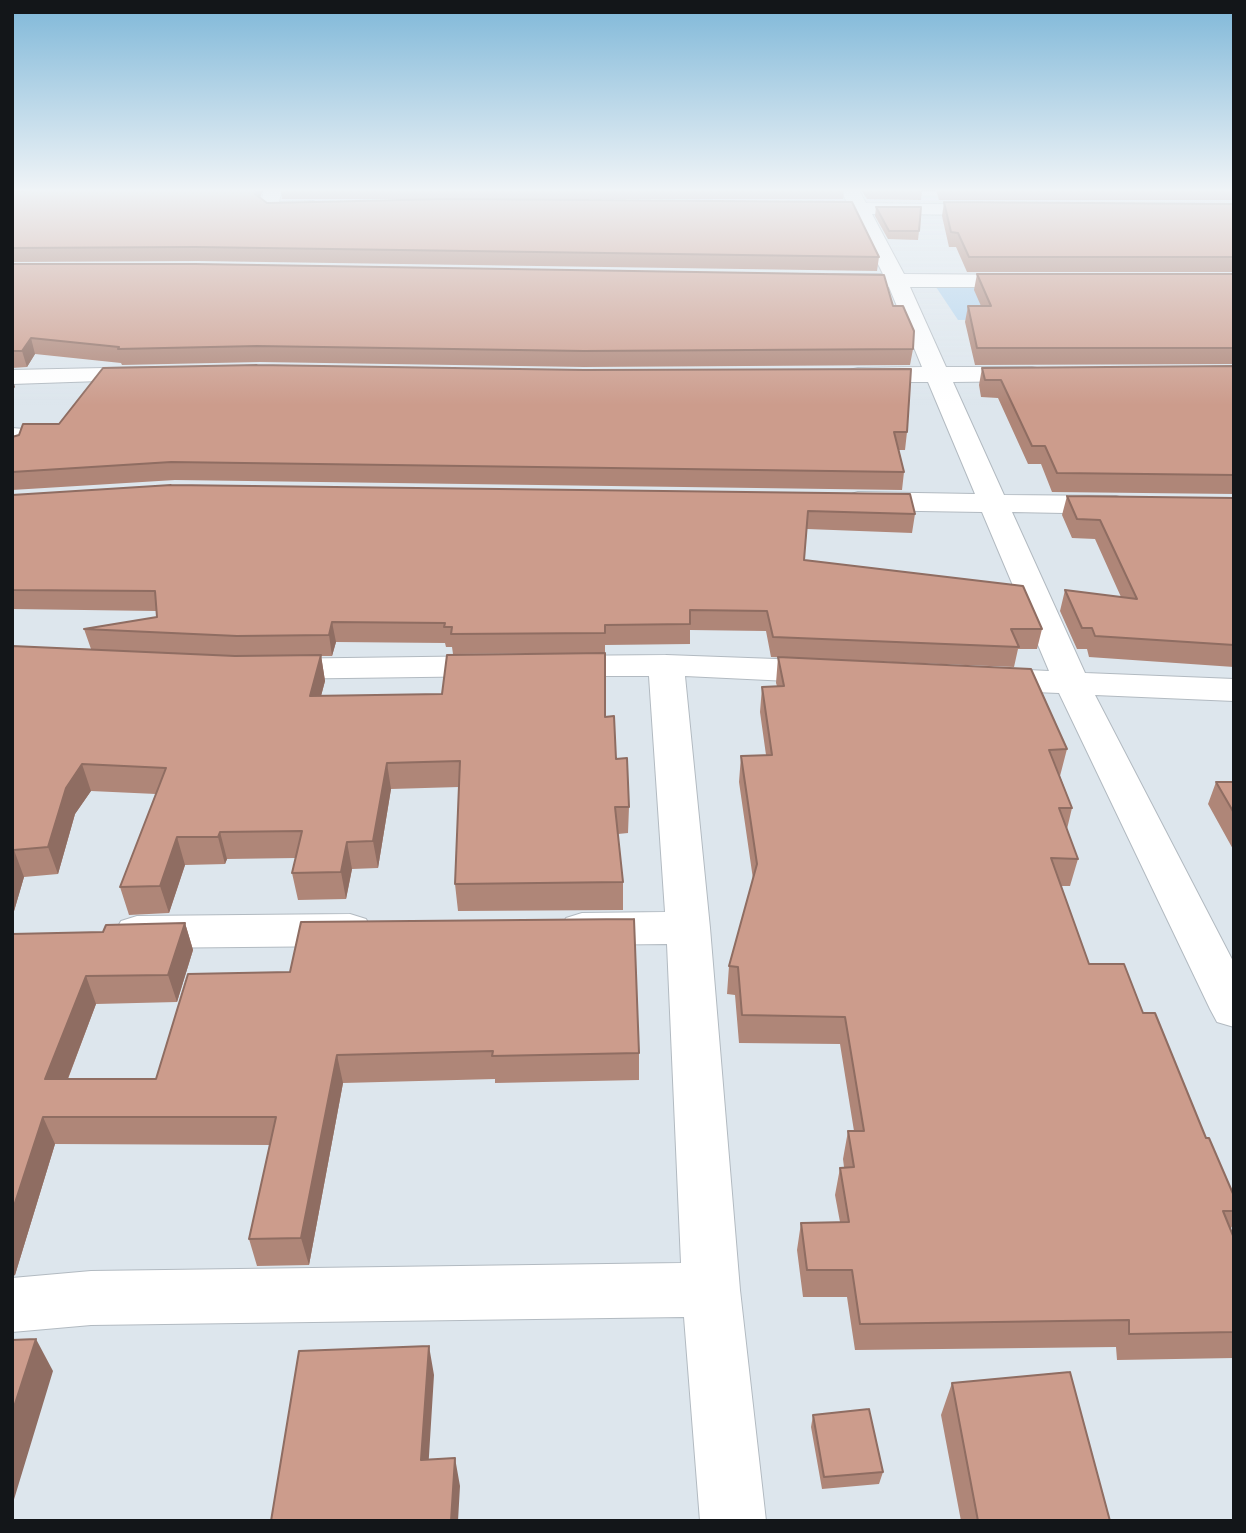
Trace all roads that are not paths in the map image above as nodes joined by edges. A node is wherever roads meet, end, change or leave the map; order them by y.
1 (887, 262) edge
2 (813, 280) edge
3 (897, 281) junction
4 (1045, 281) edge
5 (174, 374) edge
6 (937, 374) junction
7 (1059, 374) edge
8 (831, 375) edge
9 (12, 377) edge
10 (825, 501) edge
11 (991, 503) junction
12 (1139, 505) edge
13 (666, 665) junction
14 (241, 669) edge
15 (862, 673) edge
16 (945, 677) edge
17 (1071, 682) junction
18 (1234, 690) edge
19 (548, 929) edge
20 (688, 929) junction
21 (395, 930) edge
22 (104, 935) edge
23 (1234, 1009) edge
24 (711, 1290) junction
25 (12, 1305) edge
26 (733, 1521) edge

1 - 3 street
2 - 3 street
3 - 4 street
3 - 6 street
5 - 9 street
6 - 7 street
6 - 8 street
6 - 11 street
10 - 11 street
11 - 12 street
11 - 17 street
13 - 14 street
13 - 15 street
13 - 20 street
16 - 17 street
17 - 18 street
17 - 23 street
19 - 20 street
20 - 24 street
21 - 22 street
24 - 25 street
24 - 26 street

